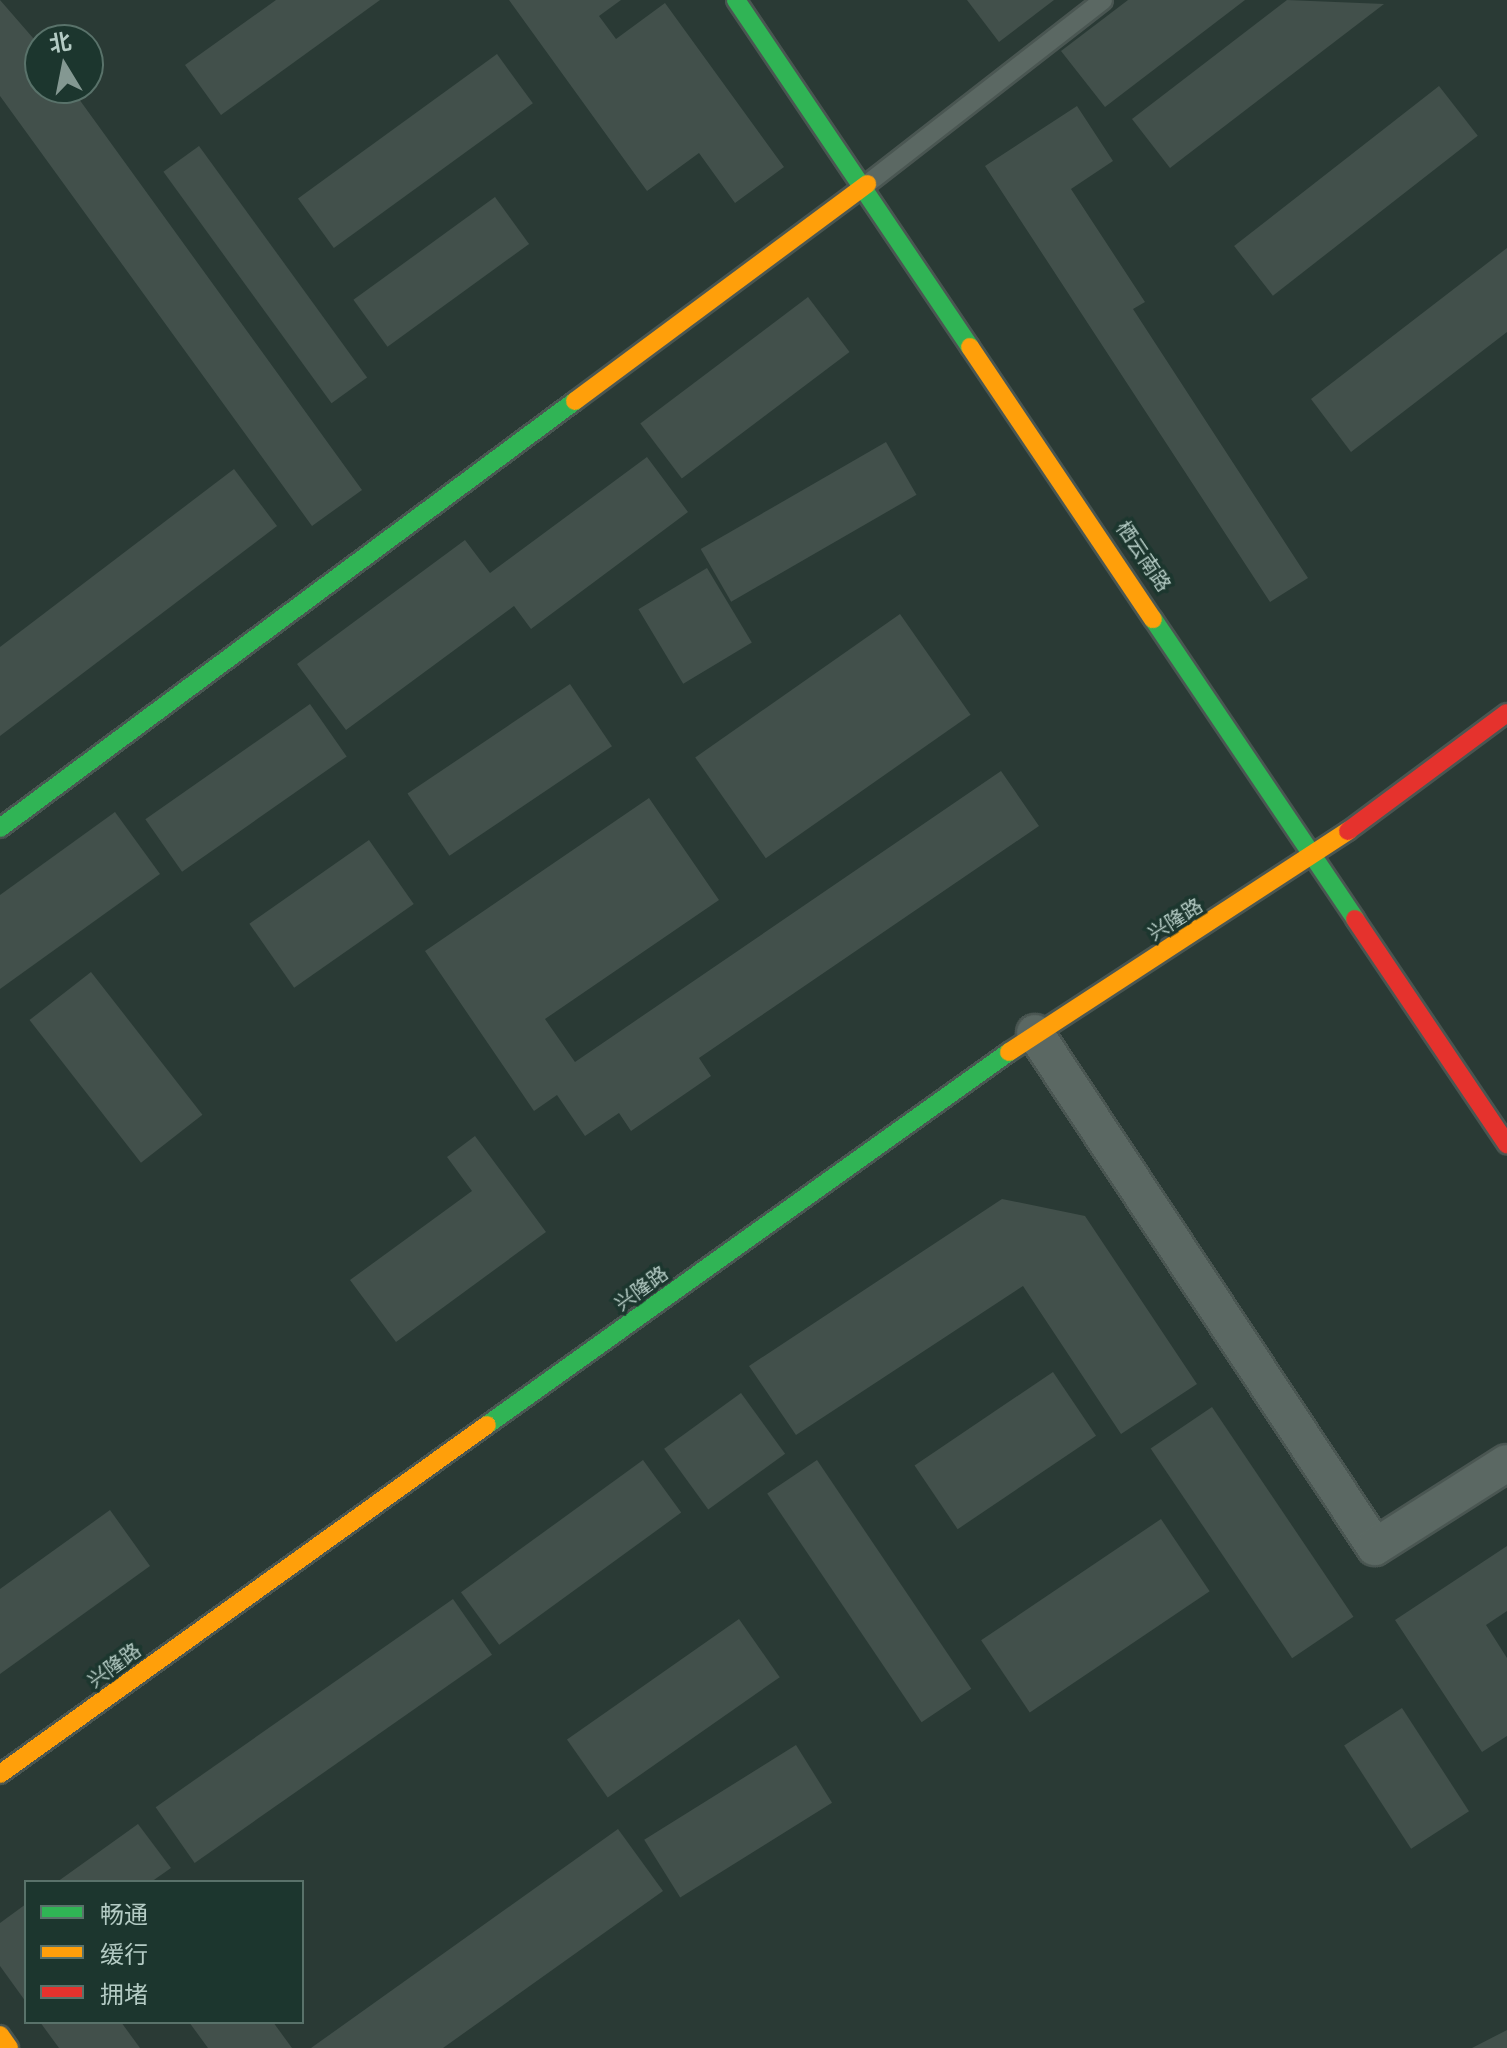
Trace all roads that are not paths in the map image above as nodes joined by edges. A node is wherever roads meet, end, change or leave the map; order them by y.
1 (736, 0) edge
2 (1103, 0) edge
3 (867, 184) junction
4 (1507, 713) edge
5 (0, 828) edge
6 (1318, 854) junction
7 (1035, 1033) junction
8 (1507, 1144) edge
9 (1507, 1463) edge
10 (0, 1774) edge
11 (0, 2035) edge
12 (9, 2048) edge

1 - 3 street, 栖云南路
2 - 3 lane
3 - 5 street
3 - 6 street, 栖云南路
4 - 6 street, 兴隆路
6 - 7 street, 兴隆路
6 - 8 street, 栖云南路
7 - 9 street
7 - 10 street, 兴隆路
11 - 12 street

